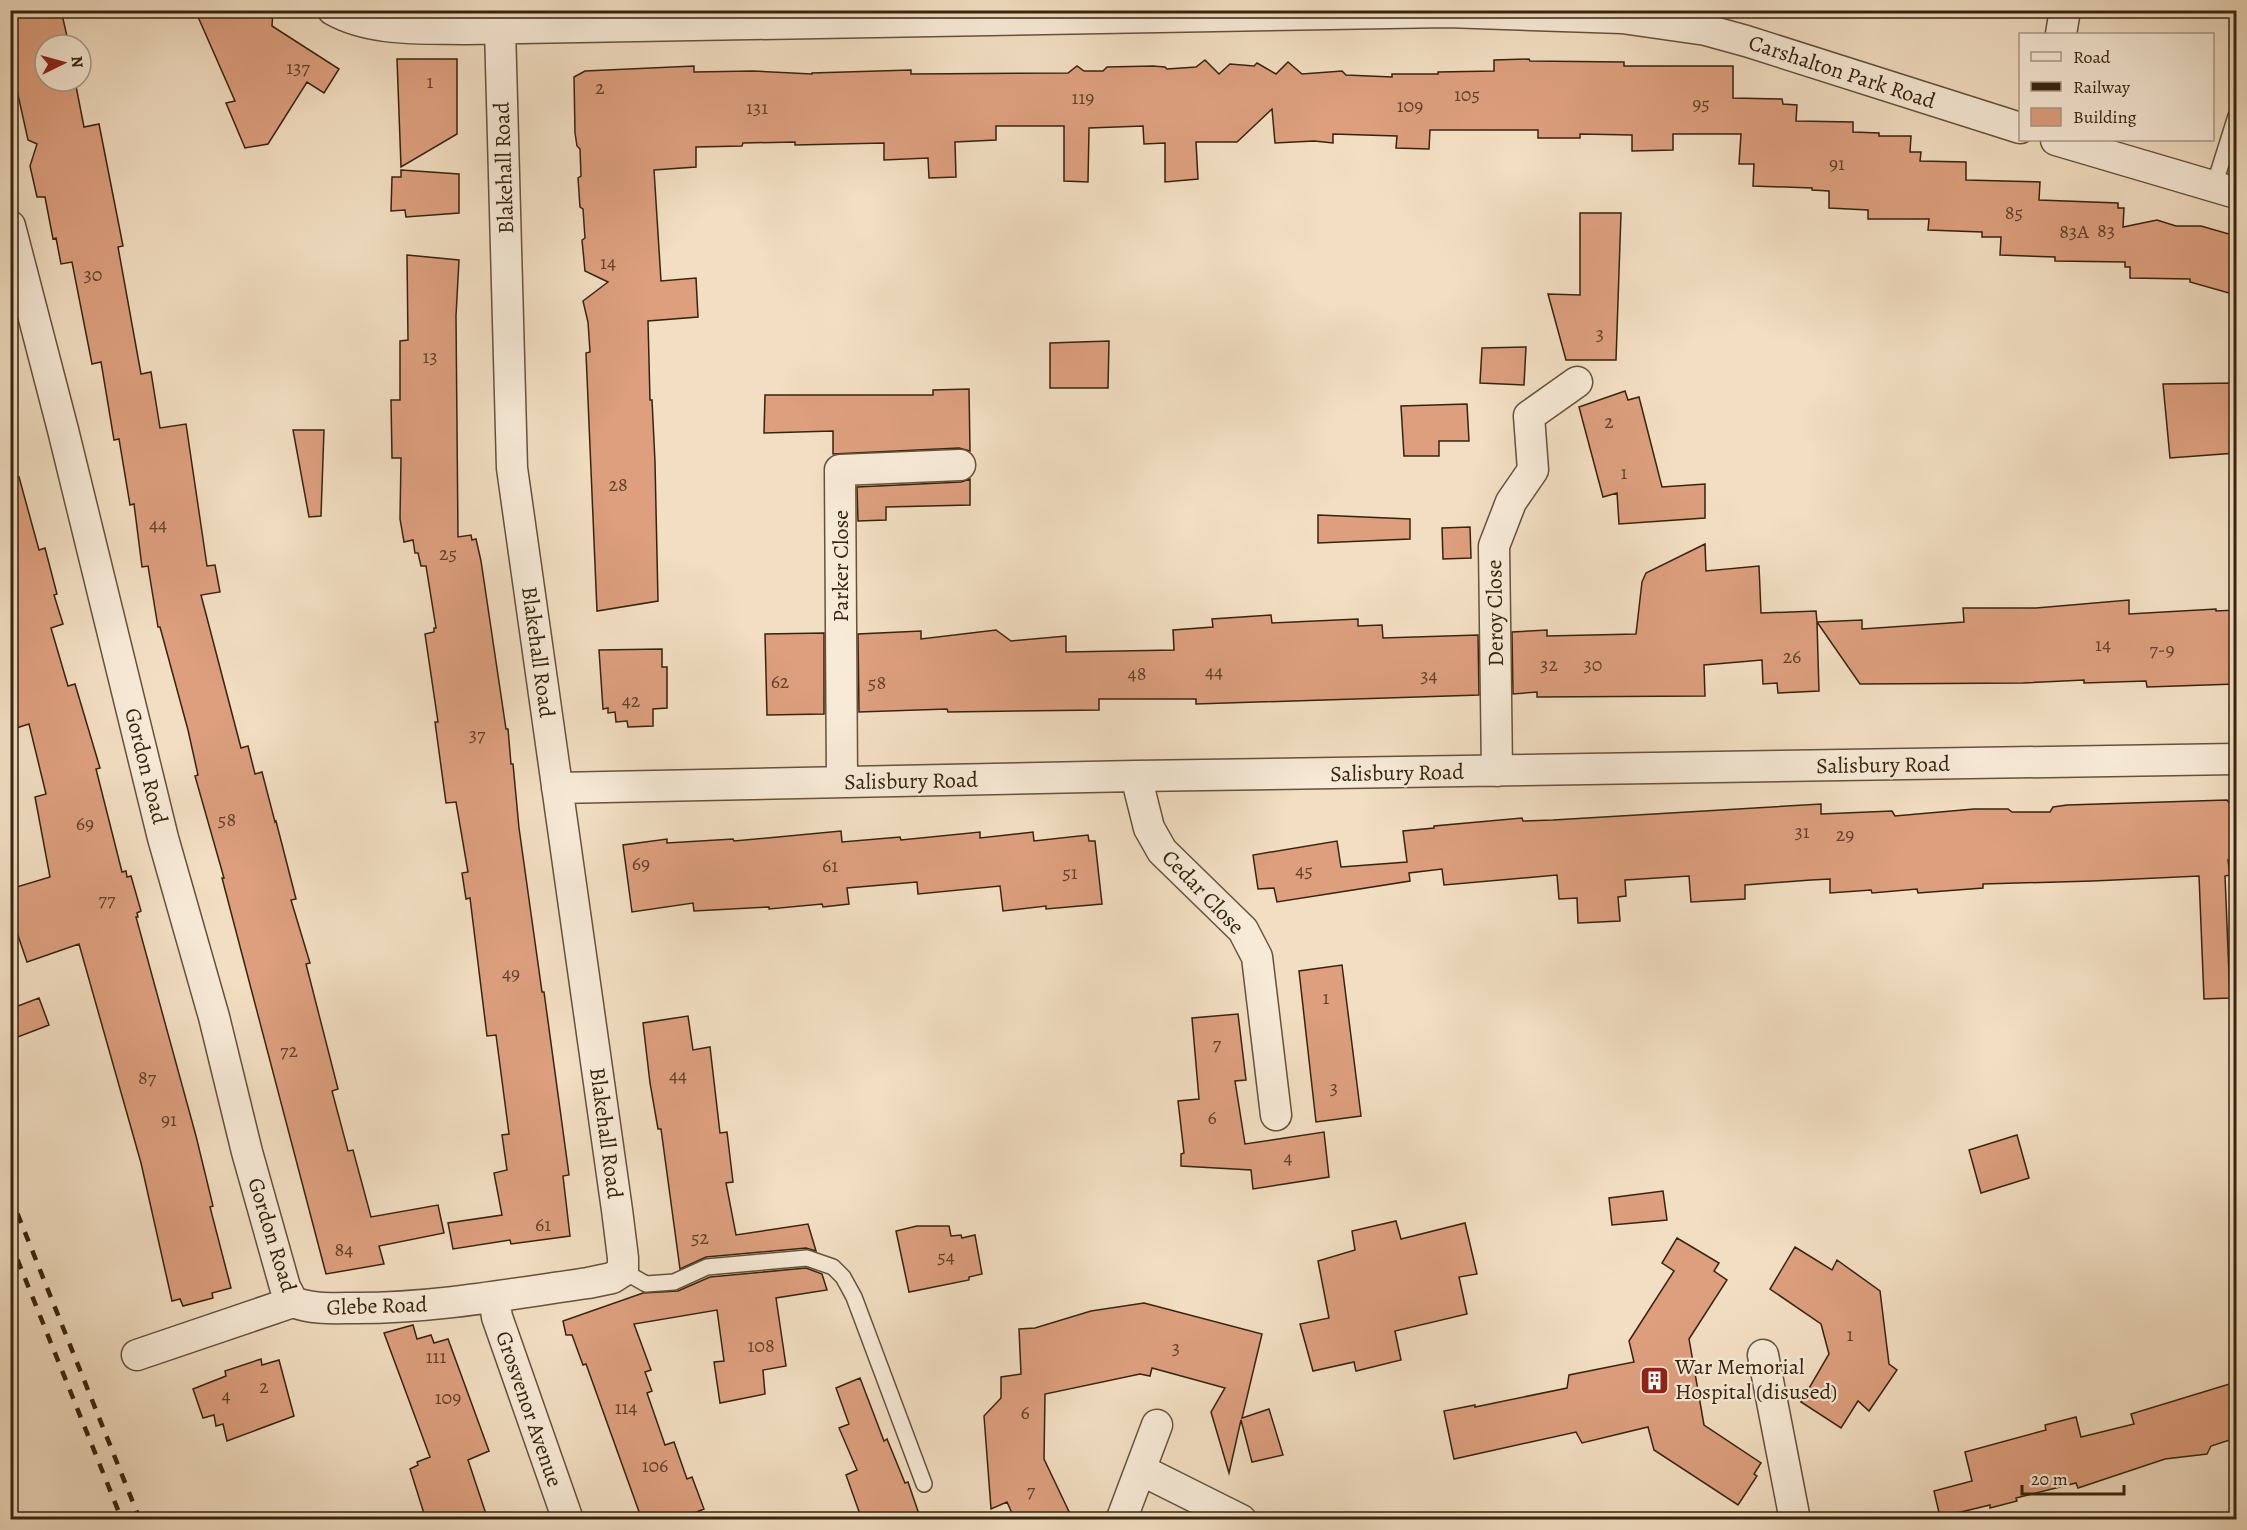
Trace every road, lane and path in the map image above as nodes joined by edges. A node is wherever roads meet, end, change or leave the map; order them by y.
1 (333, 10) edge
2 (2065, 10) edge
3 (496, 20) edge
4 (2061, 33) edge
5 (2236, 116) edge
6 (2019, 128) edge
7 (2059, 141) edge
8 (2225, 190) edge
9 (10, 226) edge
10 (1577, 382) dead end
11 (960, 465) dead end
12 (2236, 759) edge
13 (1497, 771) junction
14 (1136, 776) junction
15 (842, 782) junction
16 (557, 788) junction
17 (1276, 1115) dead end
18 (622, 1271) junction
19 (494, 1297) junction
20 (293, 1302) junction
21 (137, 1355) dead end
22 (1763, 1355) dead end
23 (1157, 1425) dead end
24 (1141, 1470) junction
25 (924, 1484) dead end
26 (1122, 1518) dead end
27 (568, 1520) edge
28 (1241, 1520) edge
29 (1795, 1520) edge

1 - 3 street, Carshalton Park Road
2 - 4 street
3 - 6 street, Carshalton Park Road
3 - 16 street, Blakehall Road
5 - 8 lane
7 - 8 street
9 - 20 street, Gordon Road
10 - 13 street, Deroy Close
11 - 15 street, Parker Close
12 - 13 street, Salisbury Road
13 - 14 street, Salisbury Road
14 - 15 street, Salisbury Road
14 - 17 street, Cedar Close
15 - 16 street, Salisbury Road
16 - 18 street, Blakehall Road
18 - 19 street, Glebe Road
18 - 25 lane
19 - 20 street, Glebe Road
19 - 27 street, Grosvenor Avenue
20 - 21 street, Glebe Road
22 - 29 street
23 - 24 street
24 - 26 street
24 - 28 street

